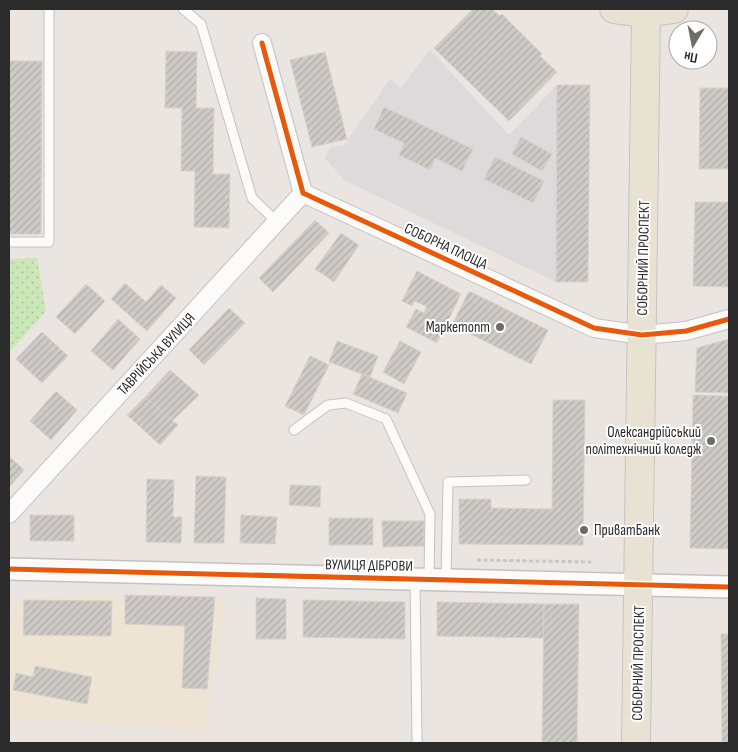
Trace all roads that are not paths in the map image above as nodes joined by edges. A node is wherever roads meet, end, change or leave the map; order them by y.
1 (49, 9) edge
2 (183, 9) edge
3 (614, 9) edge
4 (674, 9) edge
5 (646, 13) junction
6 (262, 43) dead end
7 (303, 193) junction
8 (277, 222) junction
9 (9, 242) edge
10 (729, 319) edge
11 (642, 335) junction
12 (294, 430) dead end
13 (526, 480) dead end
14 (9, 514) edge
15 (9, 569) edge
16 (430, 579) junction
17 (639, 584) junction
18 (729, 587) edge
19 (417, 743) edge
20 (636, 743) edge

1 - 9 lane
2 - 8 lane
3 - 5 main road
4 - 5 main road
5 - 11 main road, СОБОРНИЙ ПРОСПЕКТ
6 - 7 street
7 - 8 street, ТАВРІЙСЬКА ВУЛИЦЯ
7 - 11 street, СОБОРНА ПЛОЩА
8 - 14 street, ТАВРІЙСЬКА ВУЛИЦЯ
10 - 11 street, СОБОРНА ПЛОЩА
11 - 17 main road, СОБОРНИЙ ПРОСПЕКТ
12 - 16 lane
13 - 16 lane
15 - 16 street, ВУЛИЦЯ ДІБРОВИ
16 - 17 street, ВУЛИЦЯ ДІБРОВИ
16 - 19 lane
17 - 18 street, ВУЛИЦЯ ДІБРОВИ
17 - 20 main road, СОБОРНИЙ ПРОСПЕКТ

